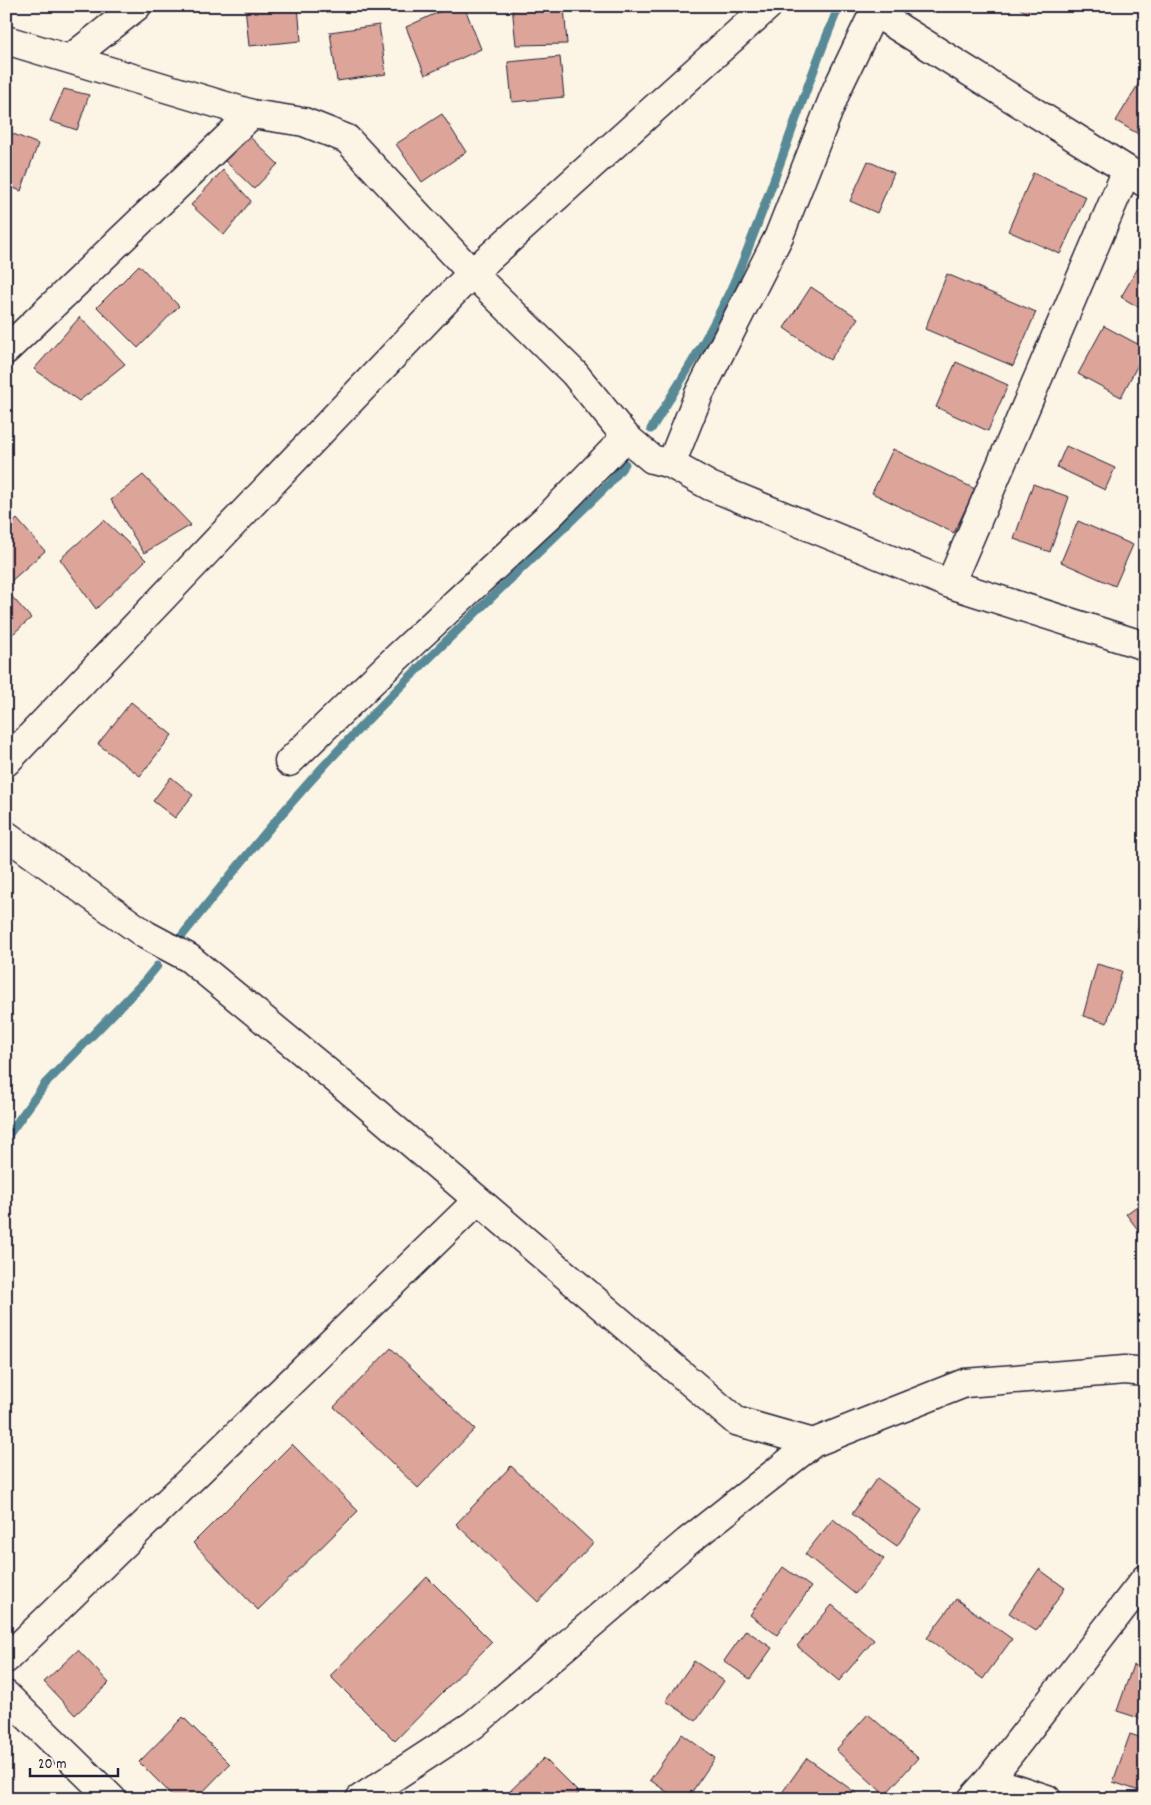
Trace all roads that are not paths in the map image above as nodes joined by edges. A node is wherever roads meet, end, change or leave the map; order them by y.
1 (137, 6) edge
2 (768, 6) edge
3 (875, 9) edge
4 (6, 40) edge
5 (70, 59) junction
6 (252, 114) junction
7 (1136, 177) edge
8 (472, 273) junction
9 (6, 350) edge
10 (626, 437) junction
11 (661, 461) junction
12 (950, 584) junction
13 (1145, 646) edge
14 (6, 762) edge
15 (289, 762) dead end
16 (6, 835) edge
17 (478, 1200) junction
18 (1145, 1372) edge
19 (812, 1443) junction
20 (1145, 1579) edge
21 (6, 1659) edge
22 (6, 1695) edge
23 (980, 1789) edge
24 (112, 1799) edge
25 (360, 1799) edge
26 (1047, 1799) edge

1 - 5 street
2 - 8 street
3 - 7 street
3 - 11 street
4 - 5 street
5 - 6 street
6 - 8 street
6 - 9 street
7 - 12 street
8 - 10 street
8 - 14 street
10 - 11 street
10 - 15 street
11 - 12 street
12 - 13 street
16 - 17 street
17 - 19 street
17 - 21 street
18 - 19 street
19 - 25 street
20 - 23 street
22 - 24 street
23 - 26 street

